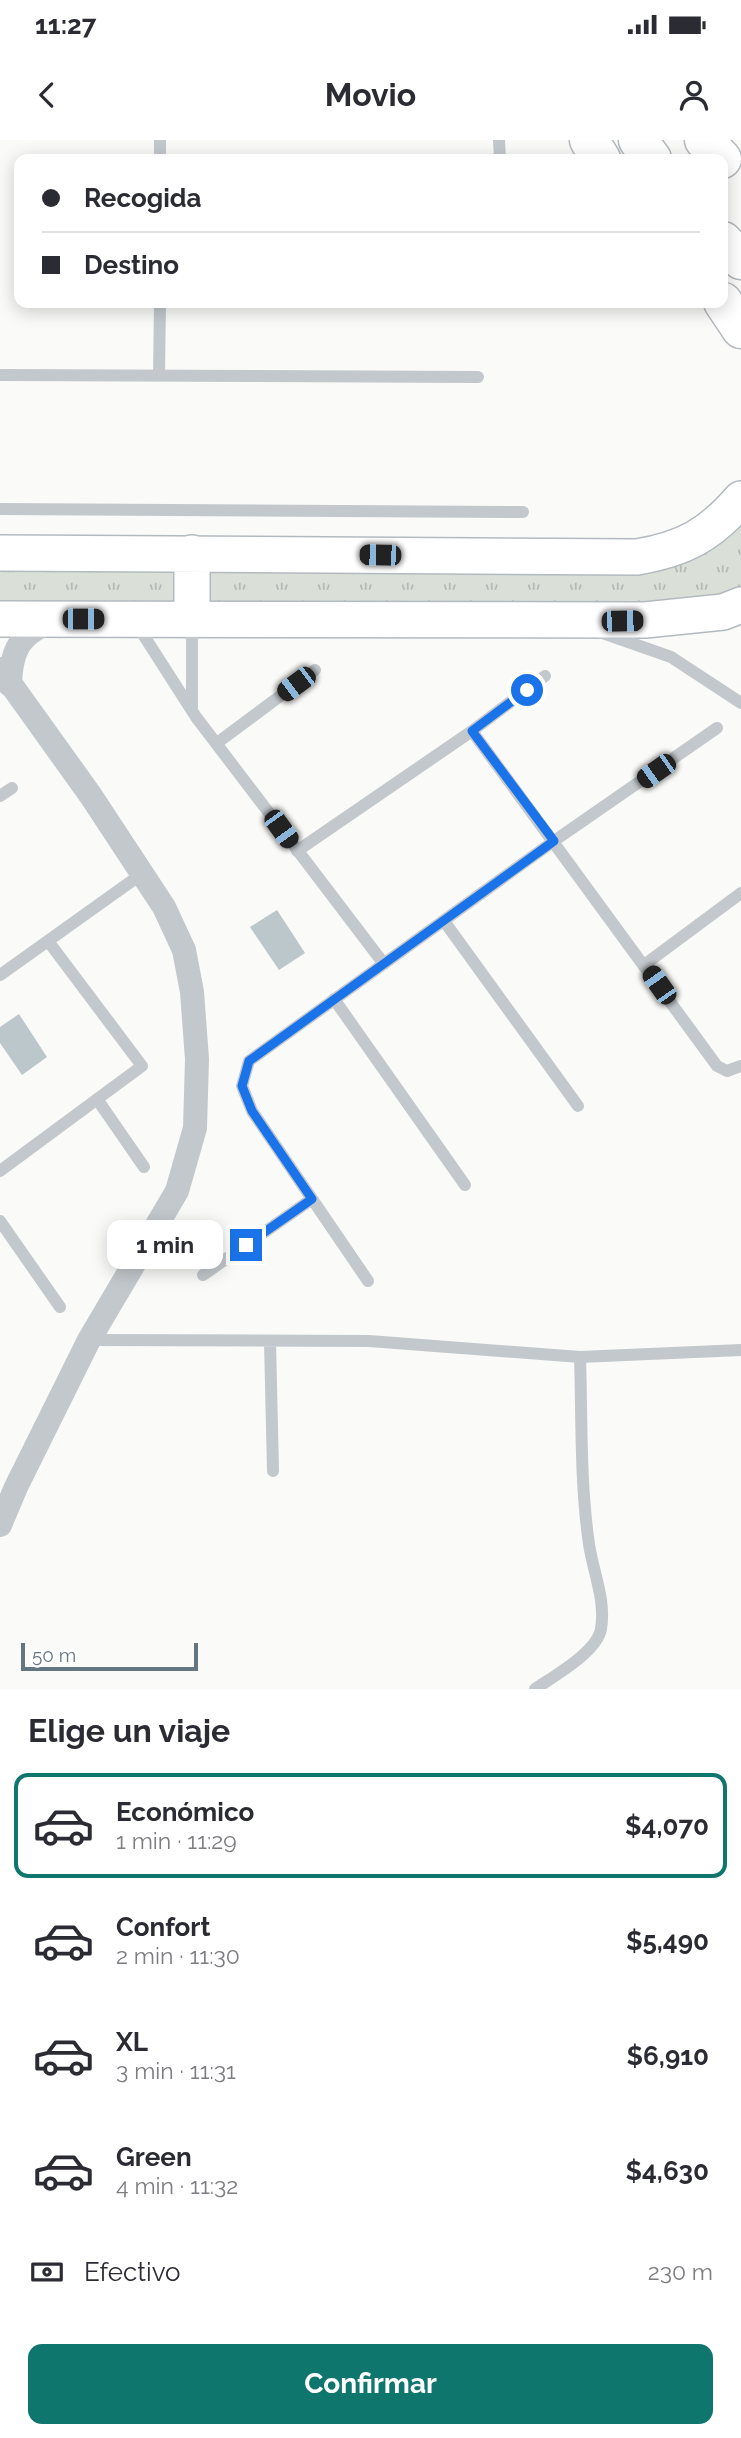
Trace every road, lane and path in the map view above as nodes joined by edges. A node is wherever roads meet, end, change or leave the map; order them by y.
1 (704, 140) edge
2 (717, 154) edge
3 (728, 166) edge
4 (741, 179) edge
5 (728, 246) edge
6 (741, 260) edge
7 (160, 308) edge
8 (727, 308) edge
9 (741, 329) edge
10 (0, 374) edge
11 (159, 375) junction
12 (478, 377) dead end
13 (741, 499) edge
14 (0, 509) edge
15 (523, 512) dead end
16 (0, 553) edge
17 (192, 554) junction
18 (741, 605) edge
19 (0, 619) edge
20 (58, 619) junction
21 (133, 619) junction
22 (192, 619) junction
23 (578, 621) junction
24 (316, 670) dead end
25 (545, 676) dead end
26 (5, 677) edge
27 (741, 703) edge
28 (192, 708) junction
29 (717, 728) dead end
30 (472, 731) junction
31 (217, 743) junction
32 (12, 788) dead end
33 (0, 796) edge
34 (554, 841) junction
35 (297, 851) junction
36 (143, 873) junction
37 (741, 893) edge
38 (444, 921) junction
39 (48, 941) junction
40 (384, 964) junction
41 (644, 964) junction
42 (0, 975) edge
43 (334, 999) junction
44 (741, 1066) edge
45 (97, 1099) junction
46 (578, 1107) dead end
47 (144, 1167) dead end
48 (0, 1171) edge
49 (465, 1185) dead end
50 (312, 1199) junction
51 (0, 1221) edge
52 (202, 1275) dead end
53 (368, 1281) dead end
54 (60, 1307) dead end
55 (89, 1340) junction
56 (270, 1341) junction
57 (741, 1350) edge
58 (580, 1357) junction
59 (273, 1471) dead end
60 (0, 1525) edge
61 (535, 1689) edge

1 - 2 highway
3 - 4 highway
5 - 6 highway
7 - 11 lane
8 - 9 highway
10 - 11 lane
11 - 12 lane
13 - 17 main road
14 - 15 lane
16 - 17 main road
17 - 22 main road
18 - 23 main road
19 - 20 main road
20 - 21 main road
20 - 26 street
21 - 22 main road
21 - 28 lane
22 - 23 main road
22 - 28 lane
23 - 27 lane
24 - 31 lane
25 - 30 lane
26 - 36 street
28 - 31 lane
29 - 34 lane
30 - 34 lane
30 - 35 lane
31 - 35 lane
32 - 33 lane
34 - 38 lane
34 - 41 lane
35 - 40 lane
36 - 39 lane
36 - 55 street
37 - 41 lane
38 - 40 lane
38 - 46 lane
39 - 42 lane
39 - 45 lane
40 - 43 lane
41 - 44 lane
43 - 49 lane
43 - 50 lane
45 - 47 lane
45 - 48 lane
50 - 52 lane
50 - 53 lane
51 - 54 lane
55 - 56 lane
55 - 60 street
56 - 58 lane
56 - 59 lane
57 - 58 lane
58 - 61 lane

